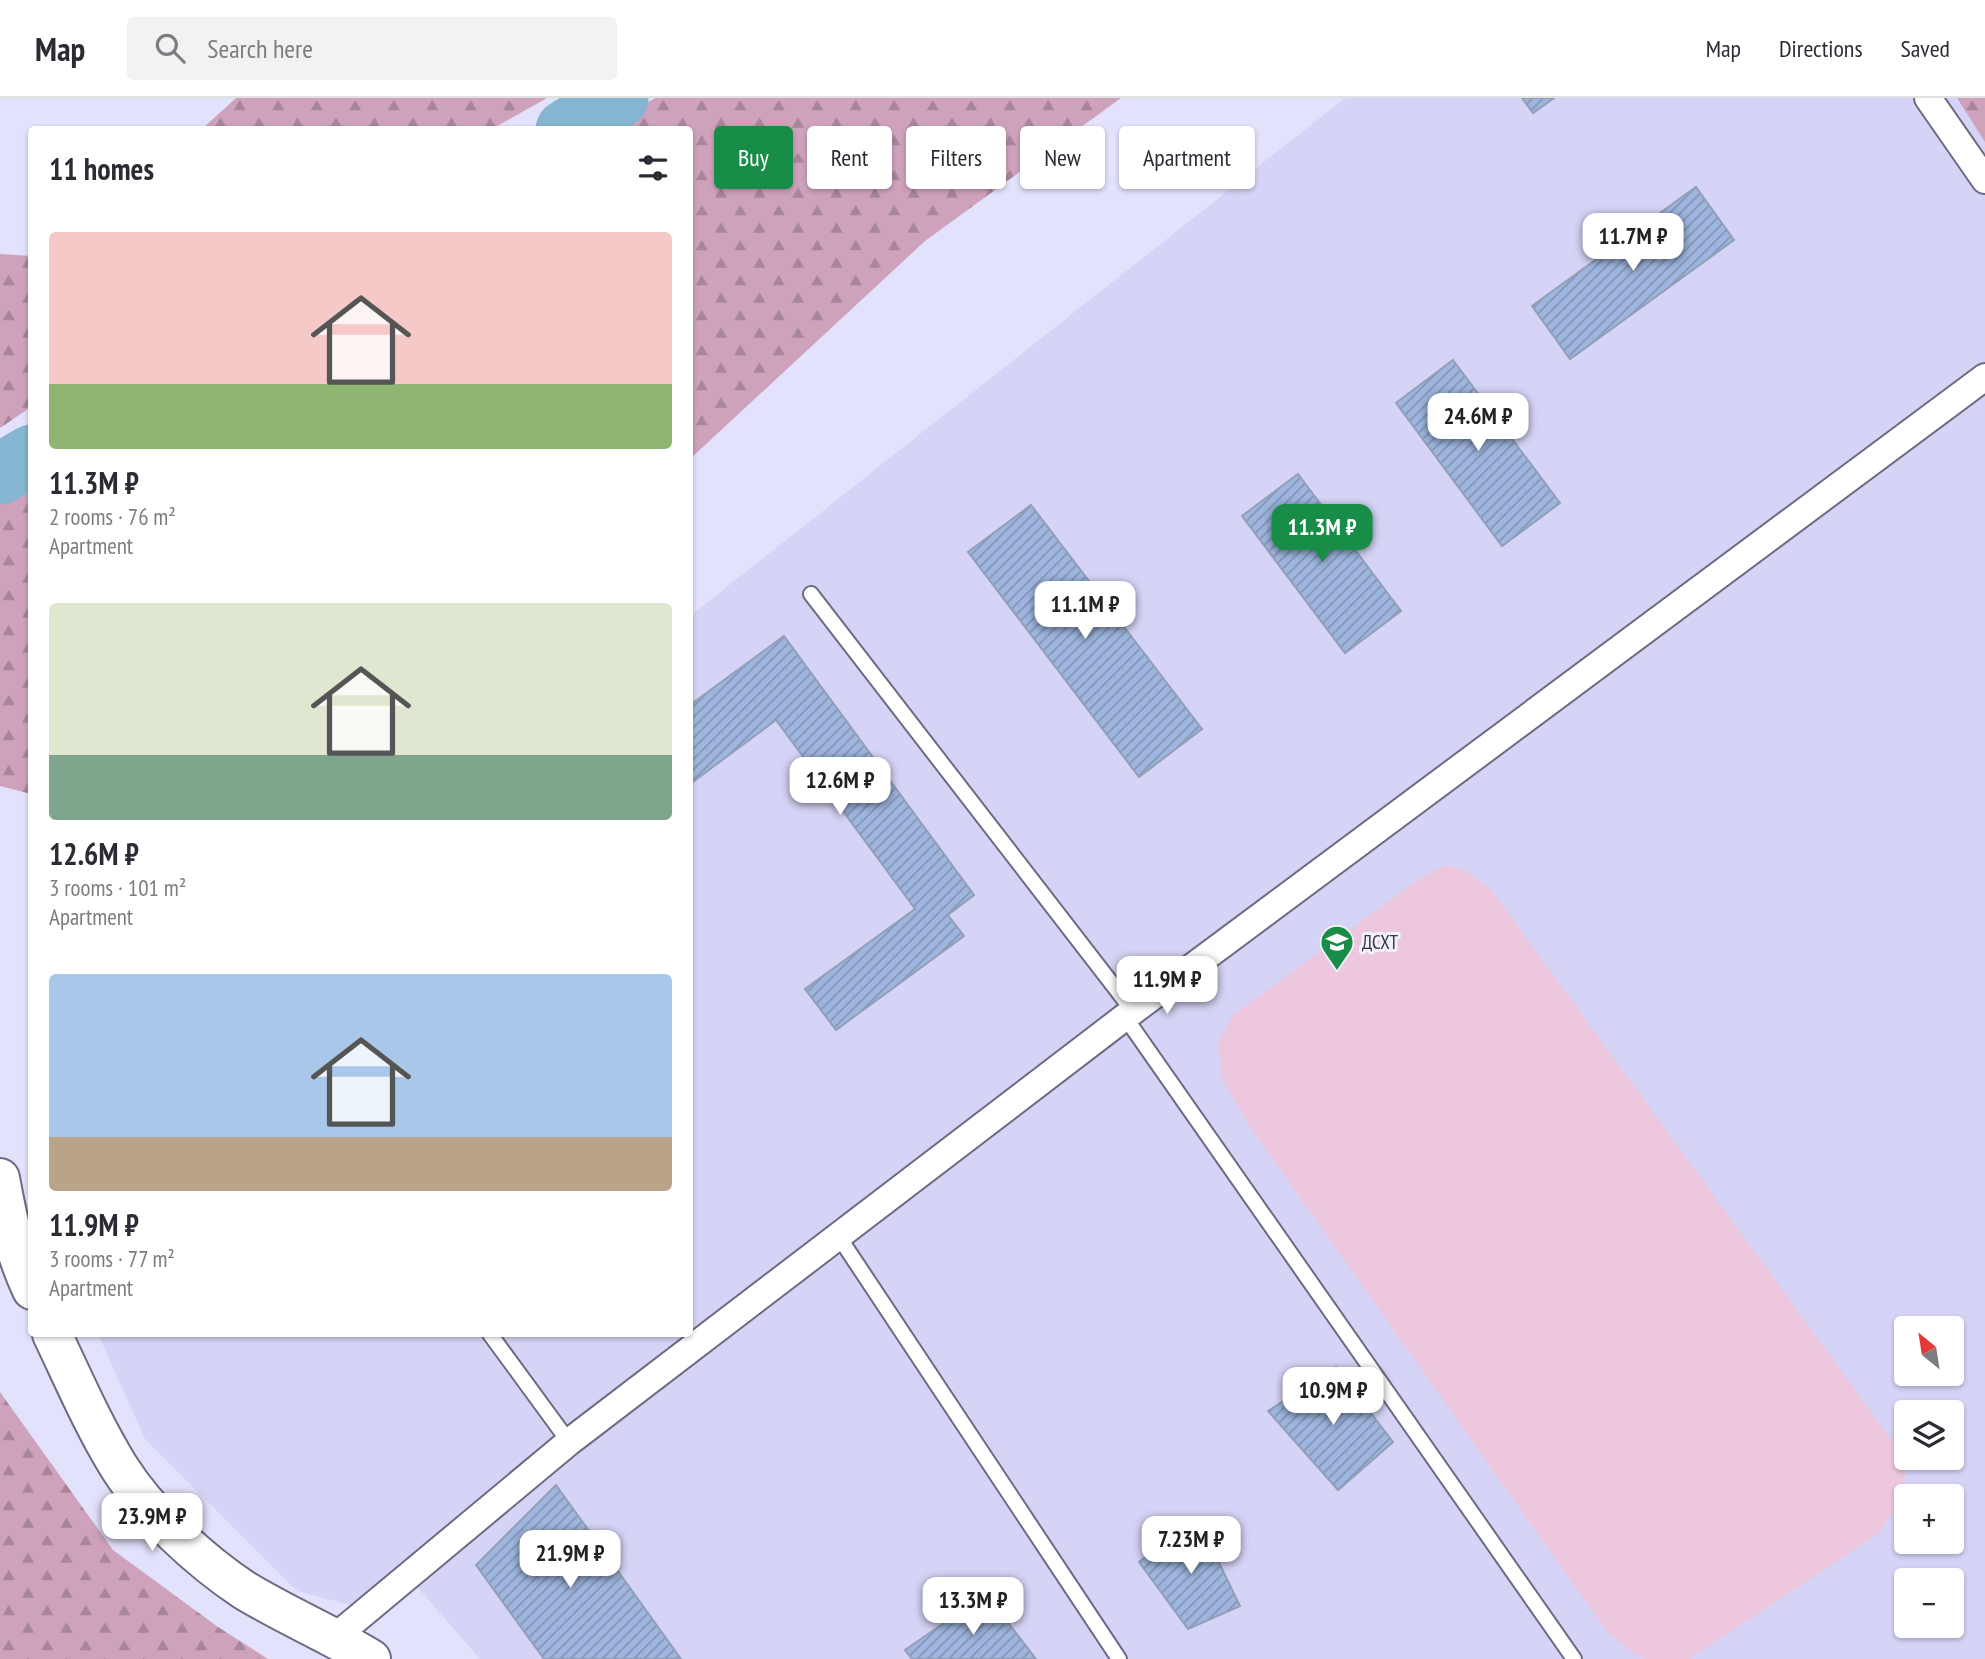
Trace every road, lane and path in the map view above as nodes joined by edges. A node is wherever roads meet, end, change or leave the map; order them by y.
1 (1928, 98) edge
2 (1985, 180) edge
3 (1985, 377) edge
4 (811, 594) dead end
5 (1129, 1014) junction
6 (0, 1178) edge
7 (839, 1237) junction
8 (28, 1281) edge
9 (54, 1337) edge
10 (492, 1337) edge
11 (569, 1441) junction
12 (335, 1637) junction
13 (371, 1659) edge
14 (1119, 1659) edge
15 (1574, 1659) edge

1 - 2 street
3 - 5 street
4 - 5 lane
5 - 7 street
5 - 15 lane
6 - 8 street
7 - 11 street
7 - 14 lane
9 - 12 street
10 - 11 lane
11 - 12 street
12 - 13 street

